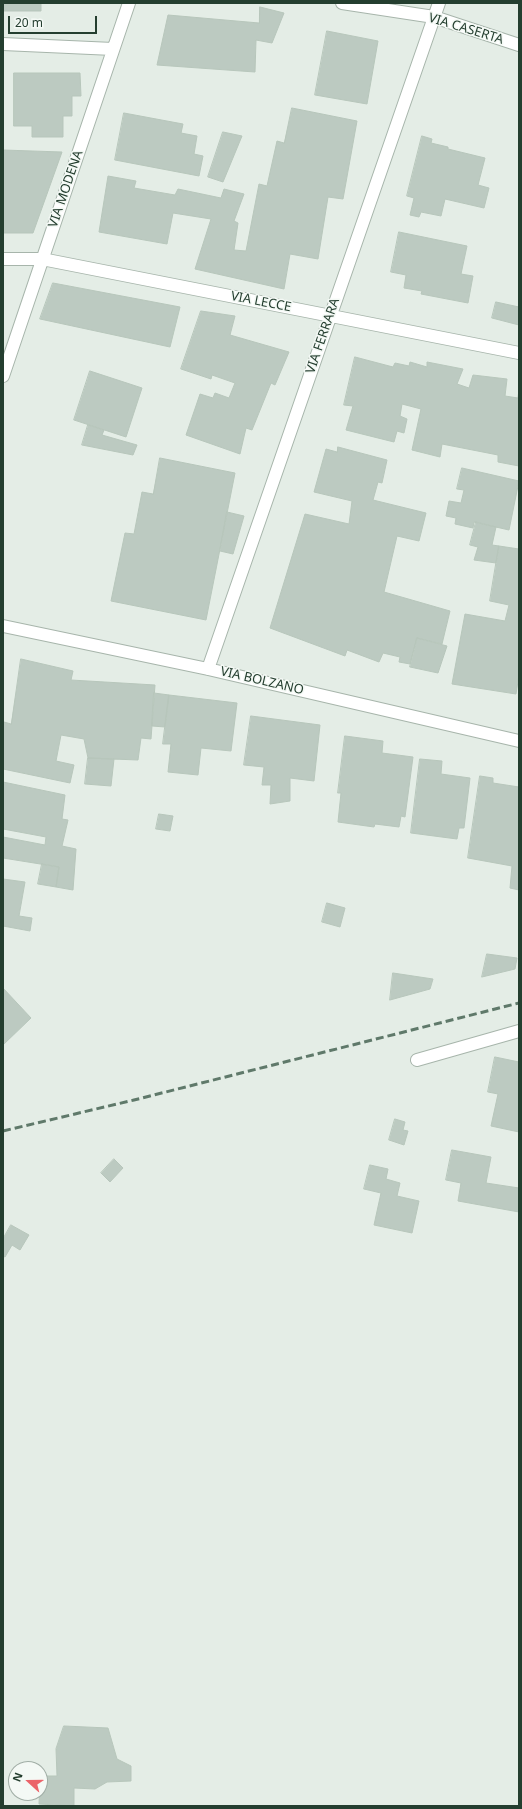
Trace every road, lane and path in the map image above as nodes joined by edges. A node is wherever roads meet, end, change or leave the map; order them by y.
1 (129, 3) edge
2 (342, 3) edge
3 (439, 3) edge
4 (434, 17) junction
5 (3, 44) edge
6 (519, 45) edge
7 (113, 49) junction
8 (42, 259) junction
9 (3, 260) edge
10 (330, 316) junction
11 (519, 353) edge
12 (3, 376) edge
13 (3, 626) edge
14 (208, 669) junction
15 (519, 741) edge
16 (519, 1031) edge
17 (417, 1060) dead end

1 - 7 street, VIA MODENA
2 - 4 street, VIA CASERTA
3 - 4 street, VIA FERRARA
4 - 6 street, VIA CASERTA
4 - 10 street, VIA FERRARA
5 - 7 street
7 - 8 street, VIA MODENA
8 - 9 street, VIA LECCE
8 - 10 street, VIA LECCE
8 - 12 street, VIA MODENA
10 - 11 street, VIA LECCE
10 - 14 street, VIA FERRARA
13 - 14 street, VIA BOLZANO
14 - 15 street, VIA BOLZANO
16 - 17 street

